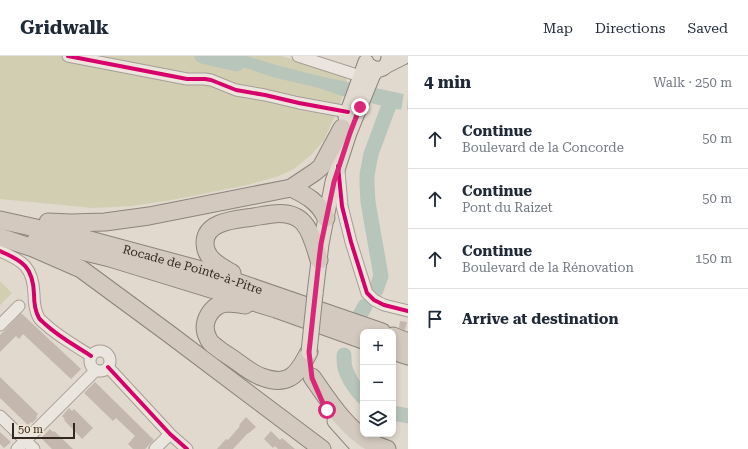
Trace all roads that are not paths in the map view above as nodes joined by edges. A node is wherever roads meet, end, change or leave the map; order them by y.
1 (68, 56) edge
2 (298, 56) edge
3 (381, 63) edge
4 (353, 107) junction
5 (342, 128) junction
6 (338, 166) junction
7 (291, 188) junction
8 (324, 213) junction
9 (0, 219) edge
10 (0, 235) edge
11 (0, 251) edge
12 (320, 252) junction
13 (282, 304) junction
14 (19, 306) dead end
15 (408, 311) edge
16 (0, 325) edge
17 (371, 329) edge
18 (360, 339) edge
19 (396, 341) edge
20 (309, 352) junction
21 (403, 352) edge
22 (91, 356) junction
23 (108, 368) junction
24 (96, 370) junction
25 (312, 378) junction
26 (0, 416) edge
27 (170, 434) junction
28 (25, 440) junction
29 (17, 449) edge
30 (34, 449) edge
31 (155, 449) edge
32 (187, 449) edge
33 (322, 449) edge
34 (360, 449) edge
35 (387, 449) edge

1 - 4 street
2 - 3 street
3 - 4 main road
4 - 5 main road
4 - 6 main road
5 - 7 highway
5 - 8 main road
6 - 8 main road
6 - 15 street
7 - 8 highway
7 - 9 highway
8 - 12 main road
9 - 13 highway, Rocade de Pointe-à-Pitre
10 - 13 highway, Rocade de Pointe-à-Pitre
10 - 33 highway
11 - 22 street
12 - 13 highway
12 - 20 main road, bridge
13 - 17 highway, Rocade de Pointe-à-Pitre
13 - 18 highway, Rocade de Pointe-à-Pitre
13 - 20 highway
14 - 16 street
19 - 21 highway
20 - 25 main road
22 - 23 street
22 - 24 street
23 - 24 street
23 - 27 street
24 - 28 street
25 - 34 main road
25 - 35 highway
26 - 28 street
27 - 31 street
27 - 32 street
28 - 29 street
28 - 30 street

